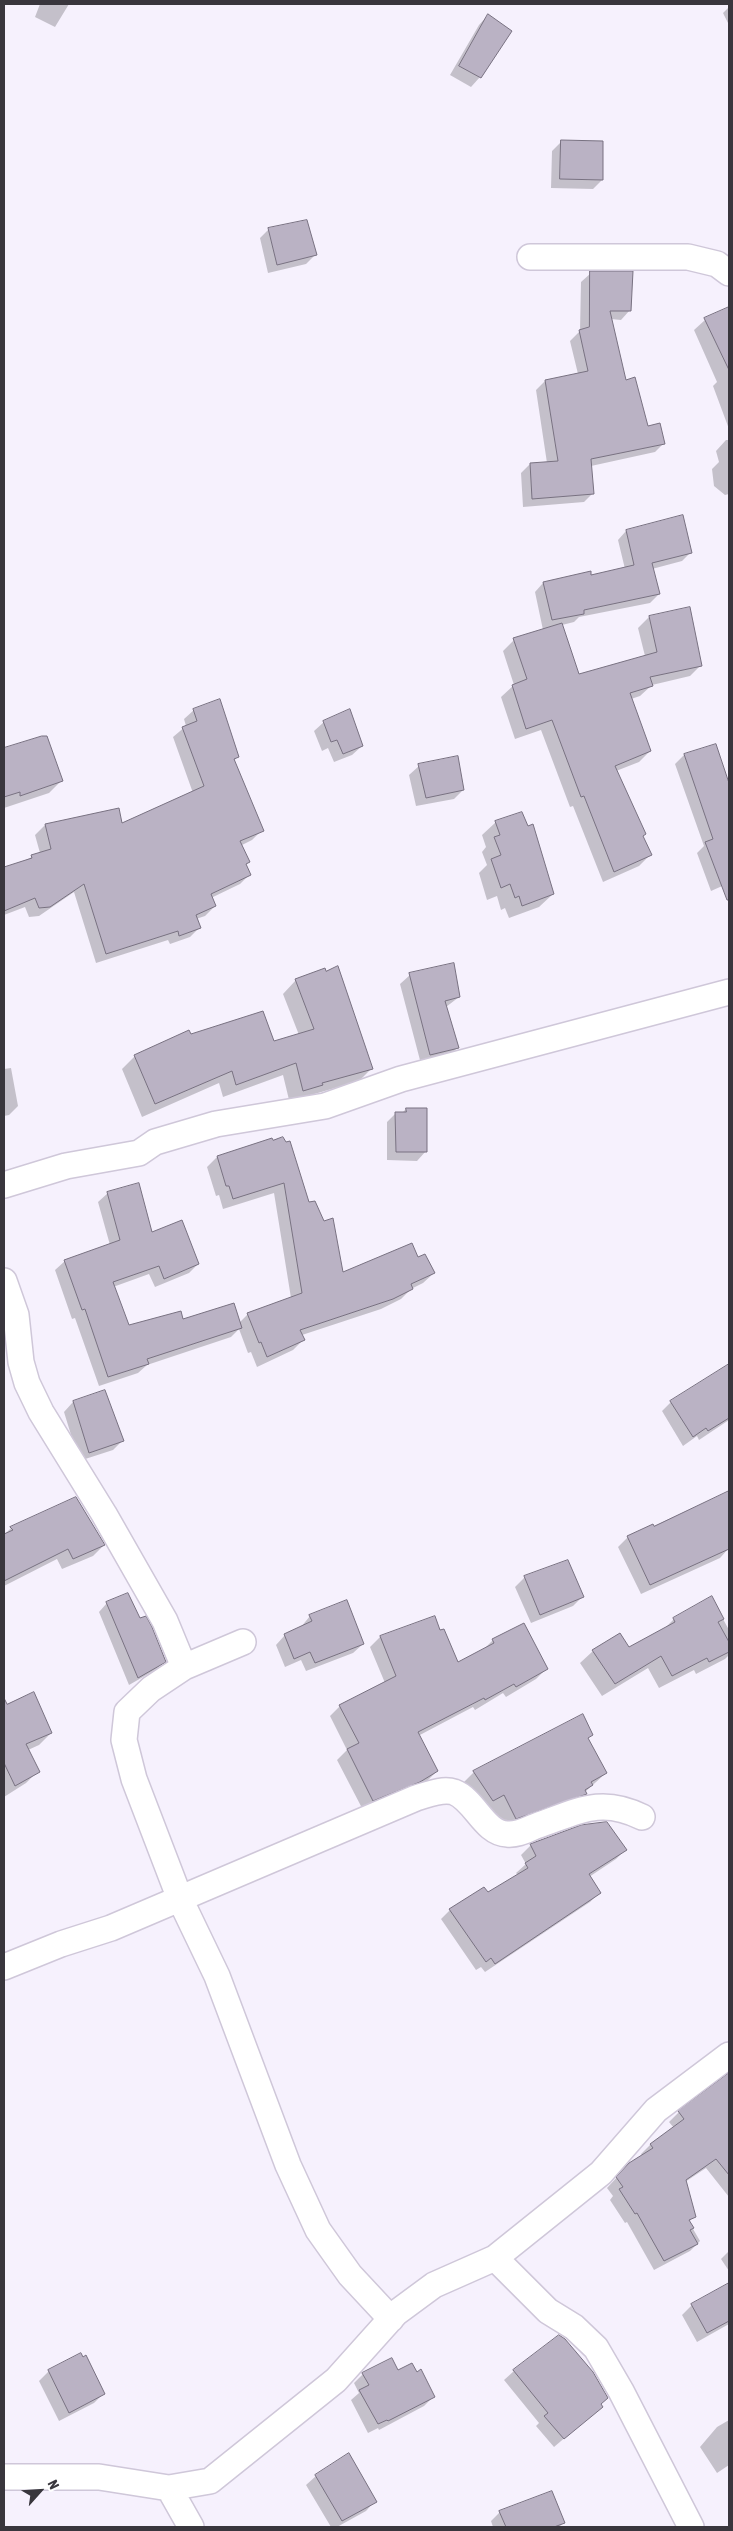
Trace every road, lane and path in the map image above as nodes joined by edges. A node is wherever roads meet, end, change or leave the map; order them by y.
1 (530, 257) dead end
2 (729, 273) edge
3 (729, 992) edge
4 (4, 1185) edge
5 (4, 1281) edge
6 (243, 1642) dead end
7 (184, 1667) junction
8 (642, 1817) dead end
9 (180, 1899) junction
10 (4, 1967) edge
11 (729, 2055) edge
12 (495, 2258) junction
13 (391, 2319) junction
14 (4, 2477) edge
15 (169, 2488) junction
16 (191, 2527) edge
17 (691, 2527) edge

1 - 2 street
3 - 4 street
5 - 7 street
6 - 7 street
7 - 9 street
8 - 9 street
9 - 10 street
9 - 13 street
11 - 12 street
12 - 13 street
12 - 17 street
13 - 15 street
14 - 15 street
15 - 16 street

